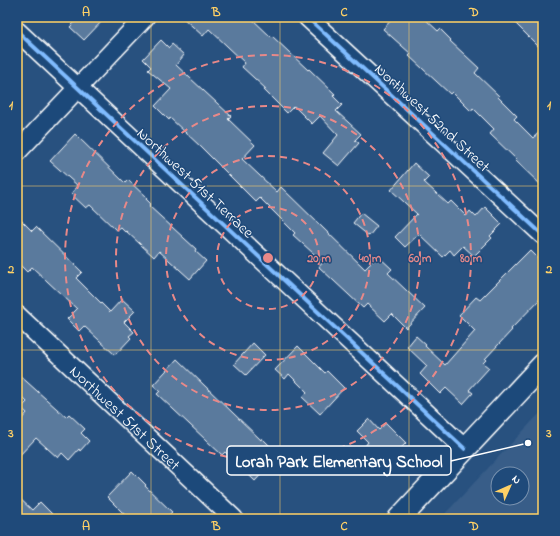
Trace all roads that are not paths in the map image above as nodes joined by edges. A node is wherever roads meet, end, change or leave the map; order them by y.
1 (145, 17) edge
2 (306, 17) edge
3 (17, 31) edge
4 (78, 87) junction
5 (17, 152) edge
6 (543, 235) edge
7 (17, 315) edge
8 (542, 367) edge
9 (465, 449) junction
10 (234, 519) edge
11 (399, 519) edge

1 - 4 street
2 - 6 street, Northwest 52nd Street
3 - 4 street, Northwest 51st Terrace
4 - 5 street
4 - 9 street, Northwest 51st Terrace
7 - 10 street, Northwest 51st Street
8 - 9 main road
9 - 11 main road

